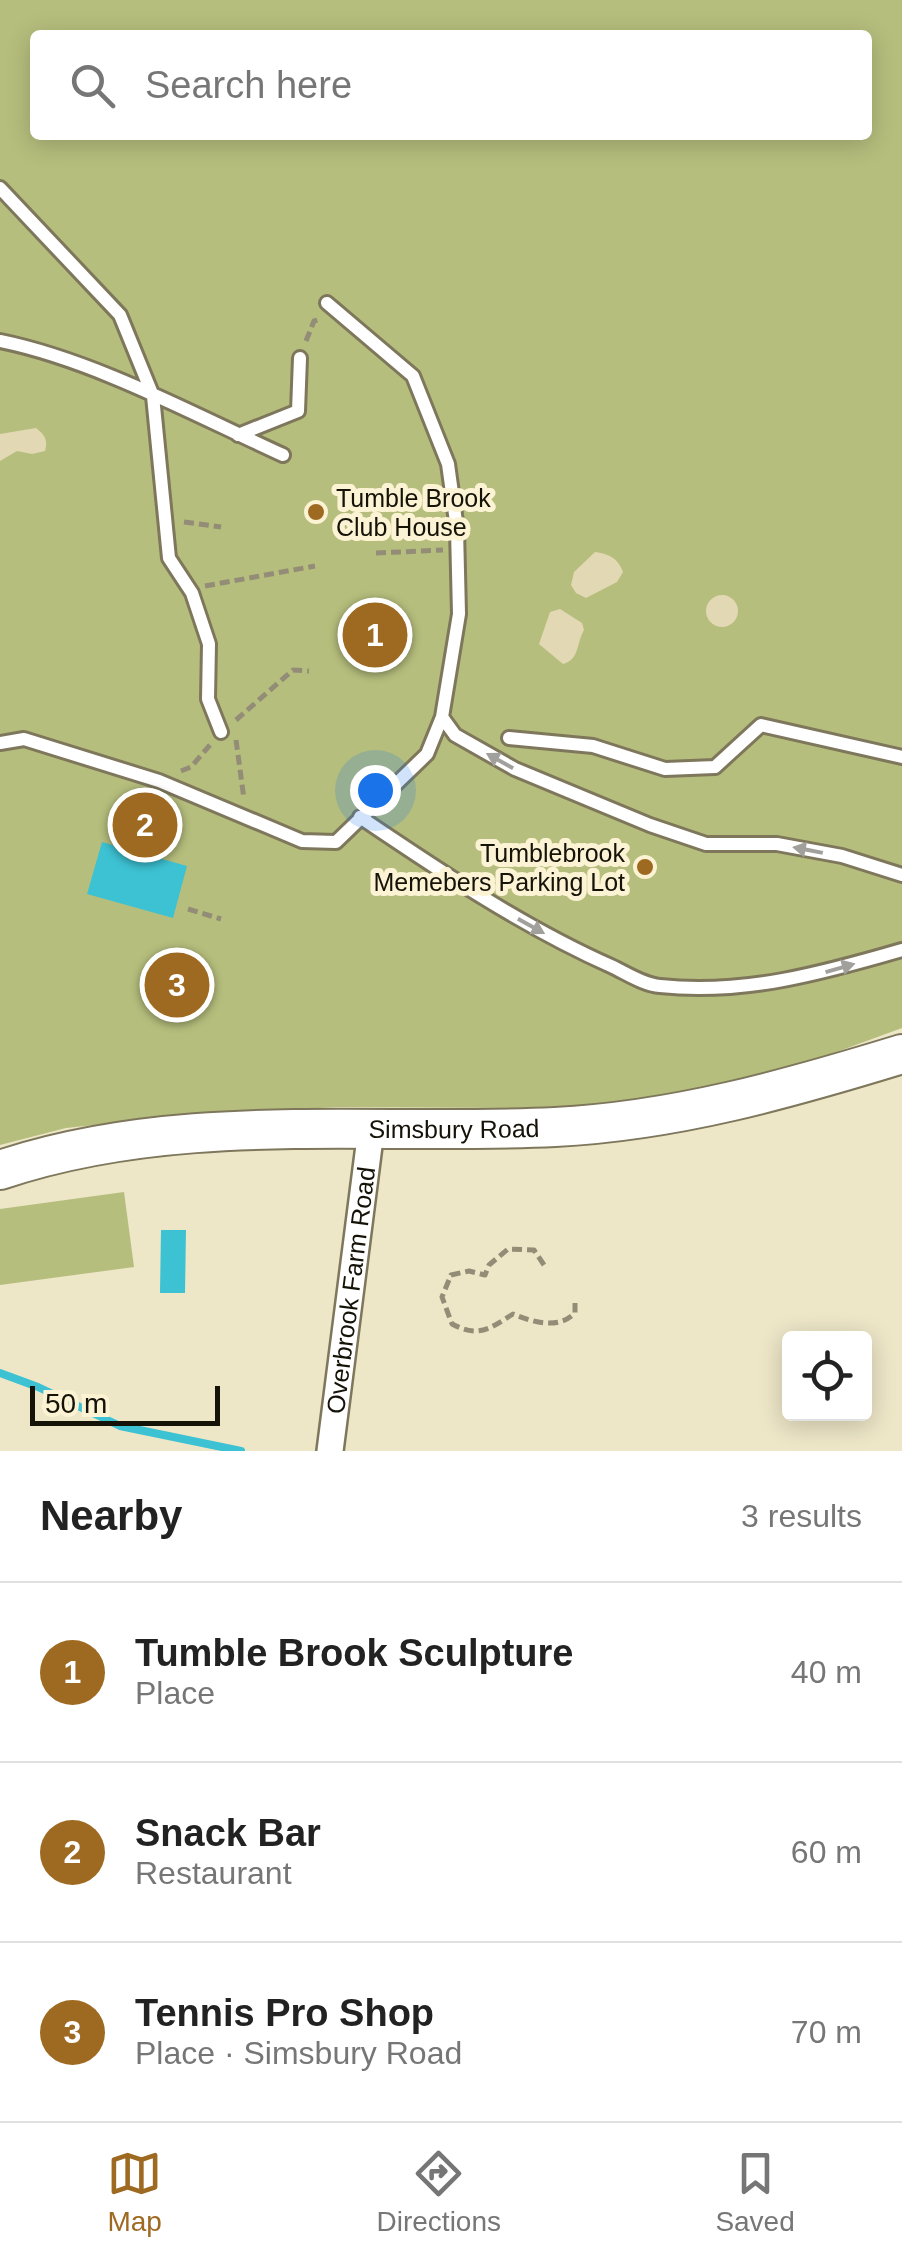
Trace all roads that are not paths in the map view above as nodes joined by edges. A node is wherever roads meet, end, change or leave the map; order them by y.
1 (0, 188) edge
2 (327, 303) dead end
3 (0, 341) edge
4 (300, 358) road end
5 (154, 396) junction
6 (238, 435) junction
7 (282, 455) dead end
8 (442, 716) junction
9 (221, 732) dead end
10 (509, 738) dead end
11 (0, 743) edge
12 (902, 757) edge
13 (360, 817) junction
14 (902, 875) edge
15 (902, 950) edge
16 (902, 1054) edge
17 (371, 1130) junction
18 (0, 1170) edge
19 (330, 1451) edge

1 - 5 lane
2 - 8 lane
3 - 5 lane
4 - 6 lane
5 - 6 lane
5 - 9 lane
6 - 7 lane
8 - 13 lane
14 -> 8 lane
10 - 12 lane
11 - 13 lane
13 -> 15 lane
16 - 17 main road, Simsbury Road
17 - 18 main road, Simsbury Road
17 - 19 street, Overbrook Farm Road

